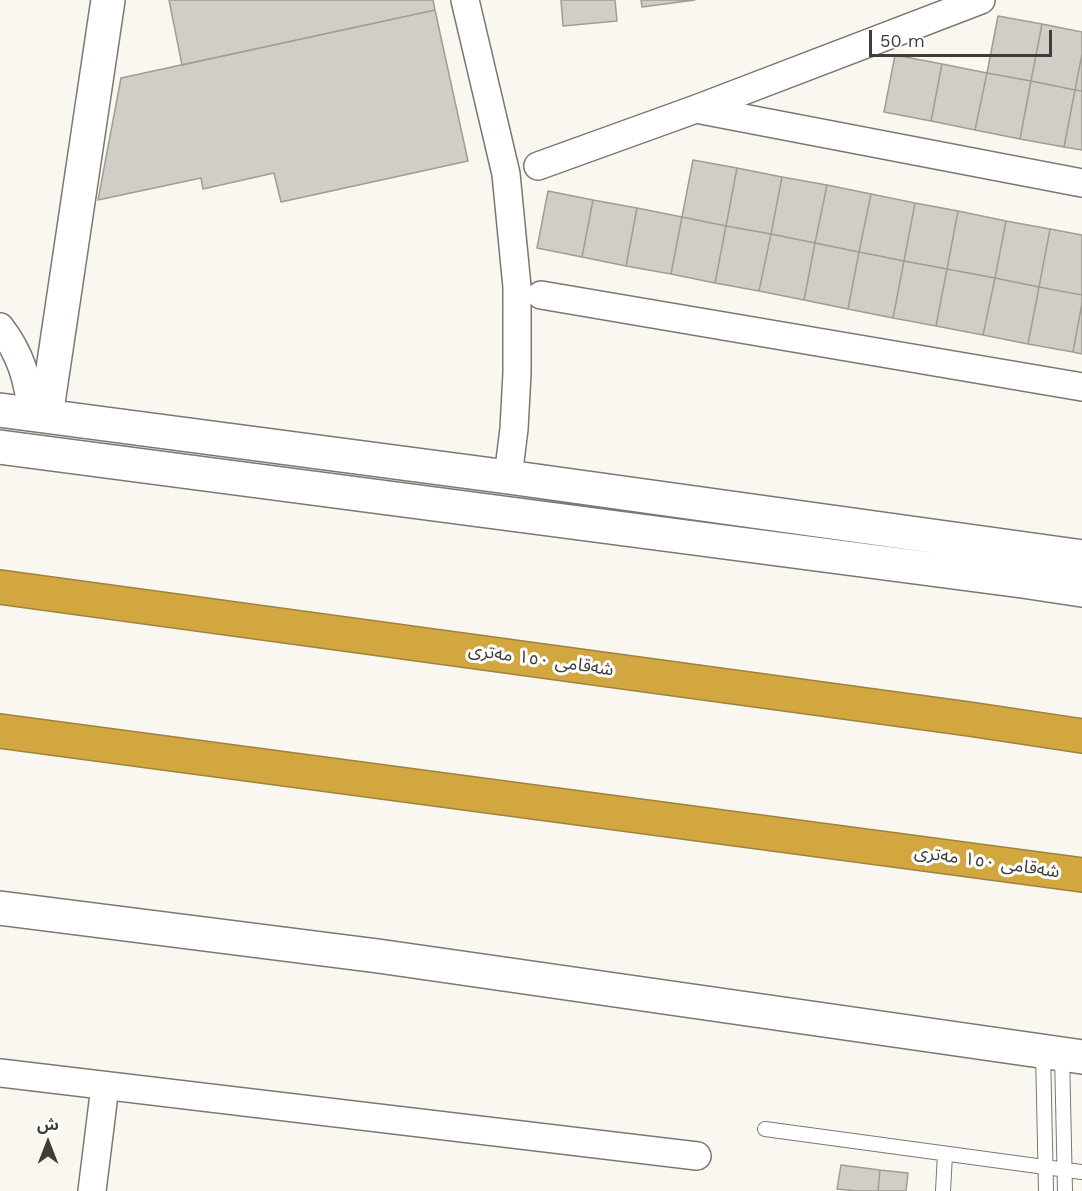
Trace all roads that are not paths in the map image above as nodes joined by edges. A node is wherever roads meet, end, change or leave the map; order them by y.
1 (108, 0) edge
2 (465, 0) edge
3 (981, 0) edge
4 (696, 109) junction
5 (538, 166) dead end
6 (1082, 183) edge
7 (541, 295) dead end
8 (0, 327) edge
9 (1082, 387) edge
10 (0, 410) edge
11 (39, 415) junction
12 (0, 447) edge
13 (508, 477) junction
14 (1082, 556) edge
15 (0, 587) edge
16 (1082, 590) edge
17 (0, 731) edge
18 (1082, 736) edge
19 (1082, 874) edge
20 (0, 908) edge
21 (1062, 1054) edge
22 (0, 1074) edge
23 (105, 1086) junction
24 (765, 1129) dead end
25 (945, 1154) junction
26 (697, 1156) dead end
27 (1045, 1167) junction
28 (1064, 1169) junction
29 (1082, 1172) edge
30 (92, 1191) edge
31 (943, 1191) edge
32 (1046, 1191) edge
33 (1065, 1191) edge

1 - 11 street
2 - 13 street
3 - 4 street
4 - 5 street
4 - 6 street
7 - 9 street
8 - 11 street
10 - 11 street
11 - 13 street
12 - 16 street
13 - 14 street
15 - 18 highway, شەقامی ١٥٠ مەتری
17 - 19 highway, شەقامی ١٥٠ مەتری
20 - 21 street
21 - 27 lane
21 - 28 lane
22 - 23 street
23 - 26 street
23 - 30 street
24 - 25 lane
25 - 27 lane
25 - 31 lane
27 - 28 lane
27 - 32 lane
28 - 29 lane
28 - 33 lane

